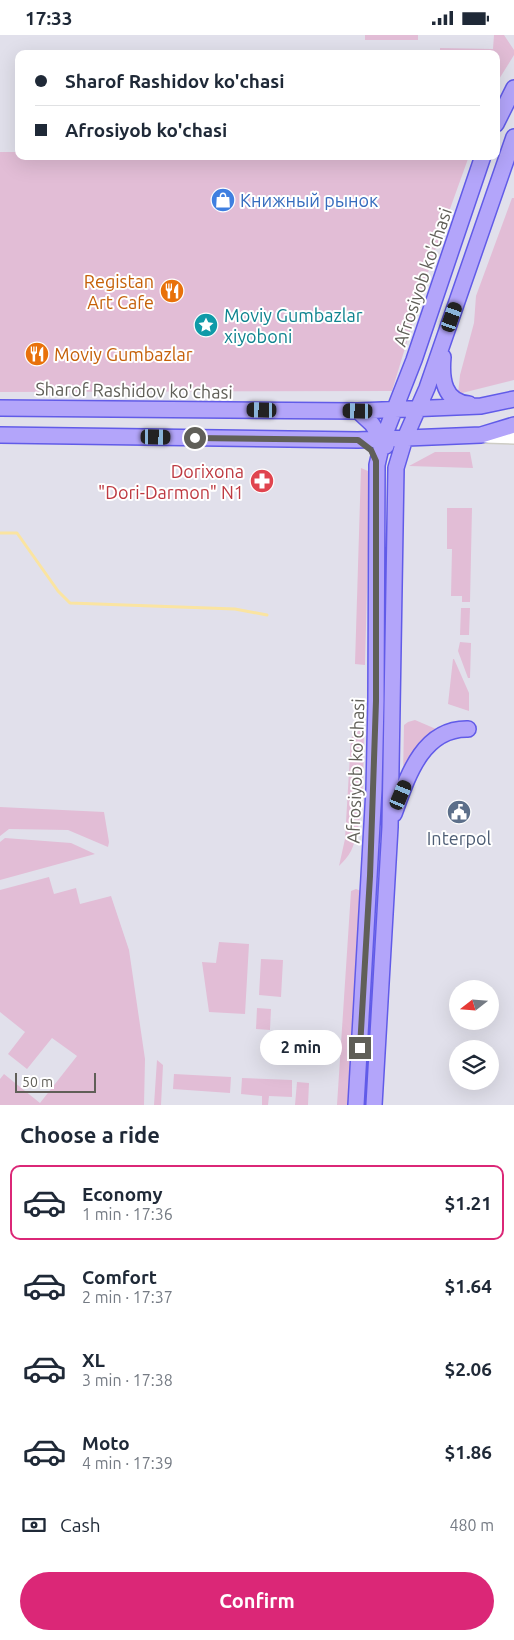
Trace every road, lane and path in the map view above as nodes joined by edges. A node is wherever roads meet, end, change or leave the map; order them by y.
1 (514, 88) edge
2 (500, 116) edge
3 (514, 137) edge
4 (483, 160) edge
5 (446, 335) junction
6 (514, 399) edge
7 (481, 406) junction
8 (0, 408) edge
9 (418, 409) junction
10 (395, 410) junction
11 (358, 411) junction
12 (514, 425) edge
13 (0, 435) edge
14 (481, 435) junction
15 (514, 436) edge
16 (405, 438) junction
17 (383, 439) junction
18 (358, 440) junction
19 (378, 465) junction
20 (396, 468) junction
21 (376, 701) junction
22 (392, 702) junction
23 (468, 729) dead end
24 (390, 827) junction
25 (356, 1105) edge
26 (374, 1105) edge

1 - 2 main road
3 - 5 main road, Afrosiyob ko'chasi
4 - 10 main road, Afrosiyob ko'chasi
5 - 7 main road
5 - 9 main road, Afrosiyob ko'chasi
6 - 7 main road
7 - 9 main road, Sharof Rashidov ko'chasi
8 - 11 main road, Sharof Rashidov ko'chasi
9 - 10 main road, Sharof Rashidov ko'chasi
9 - 16 main road, Afrosiyob ko'chasi
10 - 11 main road, Sharof Rashidov ko'chasi
10 - 16 main road
10 - 17 main road, Afrosiyob ko'chasi
11 - 17 main road, Afrosiyob ko'chasi
12 - 14 main road
13 - 18 main road
14 - 15 main road
14 - 16 main road
16 - 17 main road
16 - 20 main road, Afrosiyob ko'chasi
17 - 18 main road
17 - 19 main road, Afrosiyob ko'chasi
17 - 20 main road, Afrosiyob ko'chasi
18 - 19 main road
19 - 21 main road, Afrosiyob ko'chasi
20 - 22 main road, Afrosiyob ko'chasi
21 - 22 main road
21 - 25 main road, Afrosiyob ko'chasi
22 - 24 main road, Afrosiyob ko'chasi
23 - 24 main road
24 - 26 main road, Afrosiyob ko'chasi

